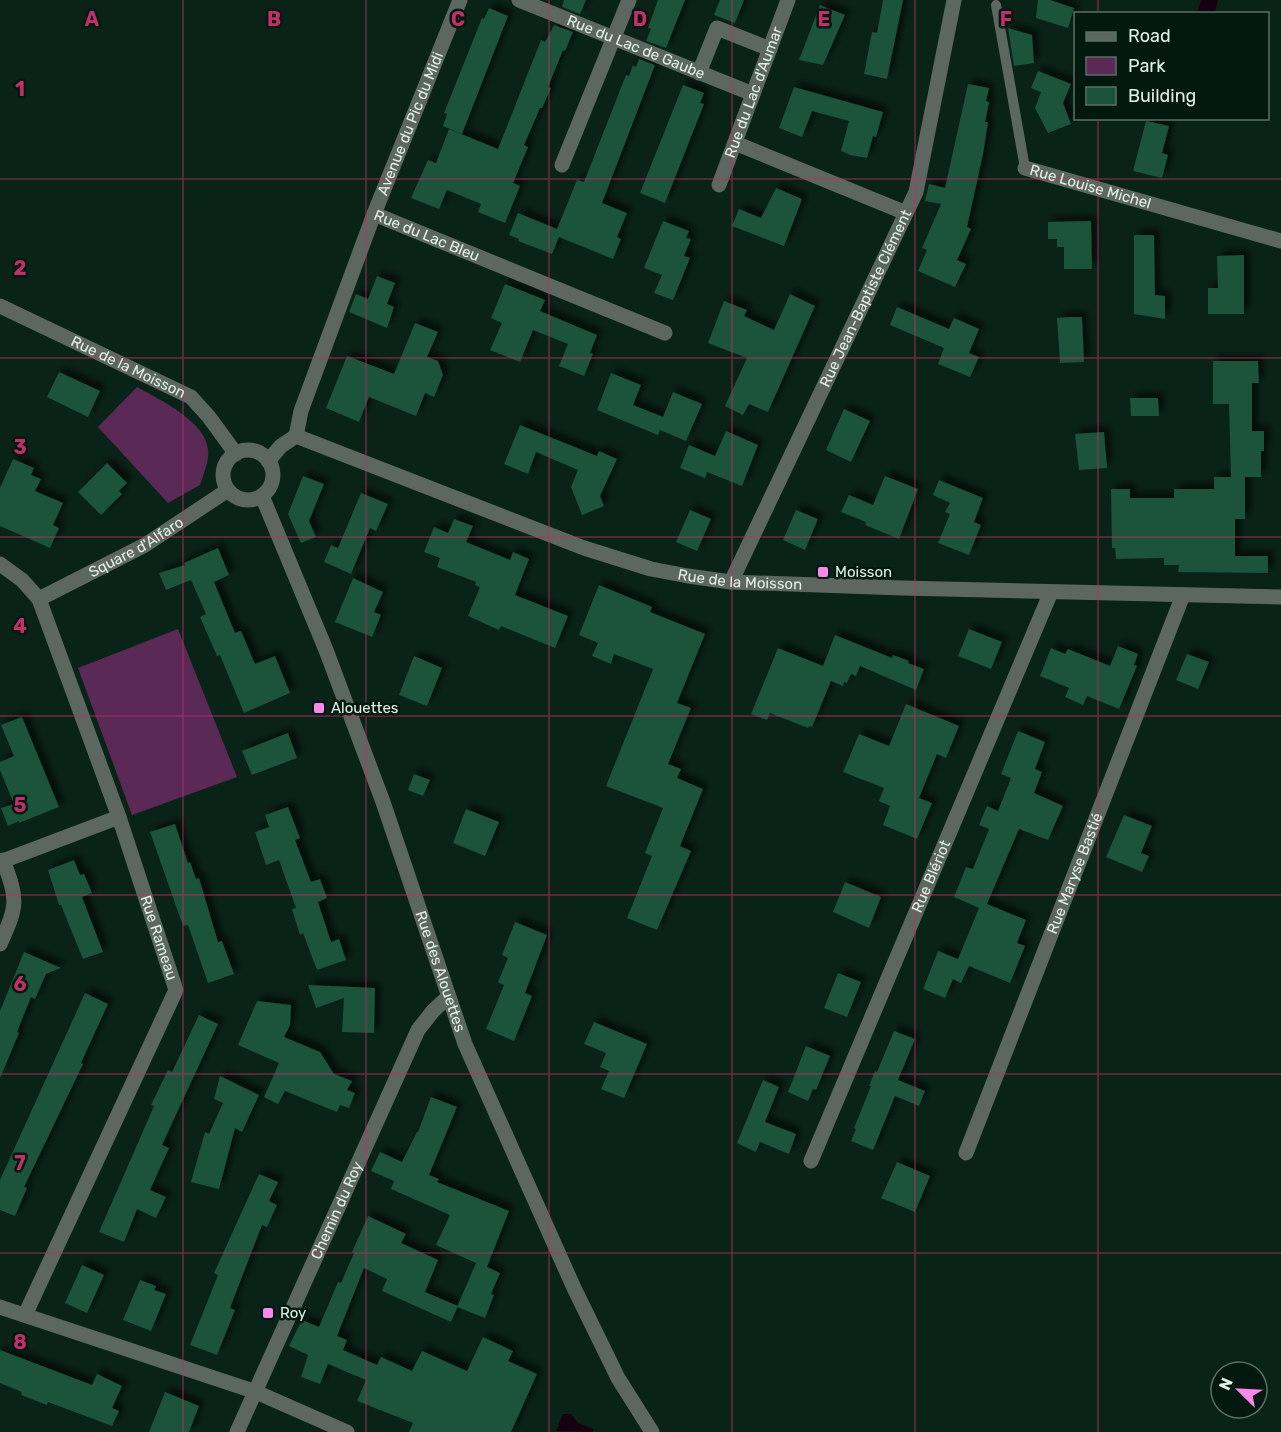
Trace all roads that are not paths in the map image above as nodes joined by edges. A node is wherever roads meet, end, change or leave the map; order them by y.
1 (460, 0) edge
2 (519, 0) edge
3 (628, 0) edge
4 (788, 0) edge
5 (954, 0) edge
6 (996, 5) dead end
7 (613, 38) junction
8 (770, 49) junction
9 (699, 73) junction
10 (753, 94) junction
11 (735, 143) junction
12 (562, 165) dead end
13 (1025, 168) joint
14 (719, 185) dead end
15 (906, 213) junction
16 (374, 214) junction
17 (1281, 241) edge
18 (0, 306) edge
19 (664, 333) dead end
20 (296, 436) junction
21 (236, 454) junction
22 (268, 461) junction
23 (228, 490) junction
24 (262, 496) junction
25 (0, 564) edge
26 (731, 582) junction
27 (1051, 592) junction
28 (1183, 595) junction
29 (1281, 597) edge
30 (39, 599) junction
31 (119, 817) junction
32 (1, 861) edge
33 (0, 944) edge
34 (448, 997) junction
35 (966, 1153) dead end
36 (811, 1161) dead end
37 (0, 1307) edge
38 (25, 1315) junction
39 (256, 1392) junction
40 (237, 1432) edge
41 (347, 1432) edge
42 (652, 1432) edge

1 - 16 street, Avenue du Pic du Midi
2 - 7 street, Rue du Lac de Gaube
3 - 7 street
4 - 8 street, Rue du Lac d'Aumar
5 - 15 street, Rue Jean-Baptiste Clément
6 - 13 lane, Rue Louise Michel
7 - 9 street, Rue du Lac de Gaube
7 - 12 street
8 - 9 street
8 - 10 street, Rue du Lac d'Aumar
9 - 10 street, Rue du Lac de Gaube
10 - 11 street, Rue du Lac d'Aumar
11 - 14 street, Rue du Lac d'Aumar
11 - 15 street
13 - 17 street, Rue Louise Michel
15 - 26 street, Rue Jean-Baptiste Clément
16 - 19 street, Rue du Lac Bleu
16 - 20 street, Rue du Lac Bleu
18 - 21 street, Rue de la Moisson
20 - 22 street
20 - 26 street, Rue de la Moisson
21 - 22 street
21 - 23 street
22 - 24 street
23 - 24 street
23 - 30 street, Square d'Alfaro
24 - 34 street, Rue des Alouettes
25 - 30 street, Rue Rameau
26 - 27 street, Rue de la Moisson
27 - 28 street, Rue de la Moisson
27 - 36 street, Rue Blériot
28 - 29 street, Rue de la Moisson
28 - 35 street, Rue Maryse Bastié
30 - 31 street, Rue Rameau
31 - 32 street
31 - 38 street, Rue Rameau
32 - 33 street
34 - 39 street, Chemin du Roy
34 - 42 street, Rue des Alouettes
37 - 38 street
38 - 39 street
39 - 40 street, Chemin du Roy
39 - 41 street

